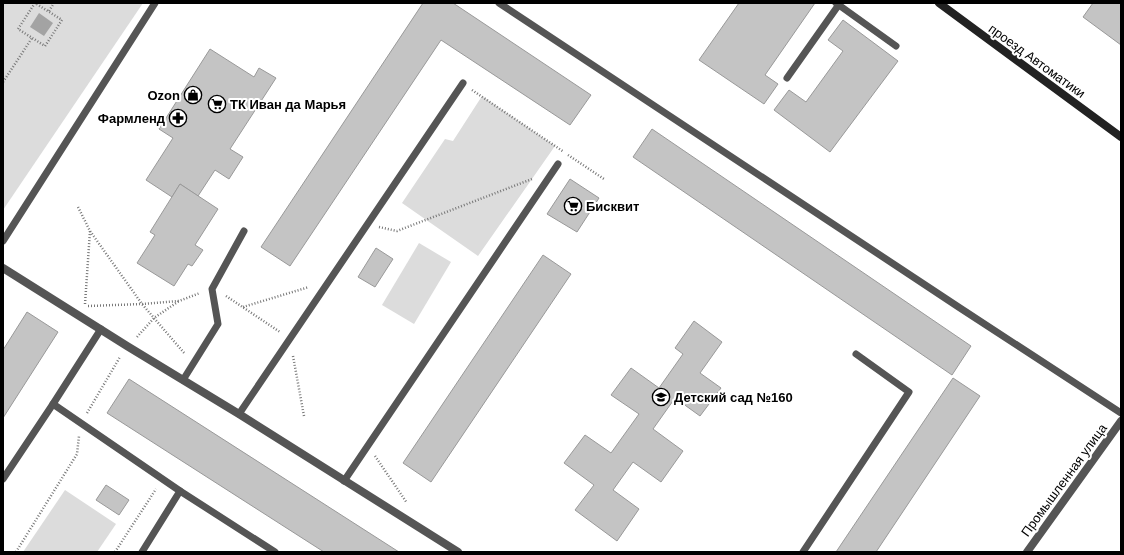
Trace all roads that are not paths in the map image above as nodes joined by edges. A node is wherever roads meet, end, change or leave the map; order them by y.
1 (155, 3) edge
2 (499, 3) edge
3 (939, 3) edge
4 (838, 4) edge
5 (896, 46) dead end
6 (787, 78) dead end
7 (463, 84) road end
8 (1121, 137) edge
9 (558, 164) road end
10 (244, 231) dead end
11 (3, 241) edge
12 (3, 268) edge
13 (101, 329) junction
14 (856, 354) dead end
15 (183, 380) junction
16 (53, 404) junction
17 (1121, 413) edge
18 (239, 414) junction
19 (1121, 421) edge
20 (3, 479) edge
21 (344, 481) junction
22 (180, 491) junction
23 (142, 552) edge
24 (275, 552) edge
25 (458, 552) edge
26 (803, 552) edge
27 (1027, 552) edge

1 - 11 lane
2 - 17 lane
3 - 8 main road, проезд Автоматики
4 - 5 lane
4 - 6 lane
7 - 18 lane
9 - 21 lane
10 - 15 lane
12 - 13 street
13 - 15 street
13 - 16 lane
14 - 26 lane
15 - 18 street
16 - 20 lane
16 - 22 lane
18 - 21 street
19 - 27 street, Промышленная улица
21 - 25 street
22 - 23 lane
22 - 24 lane

